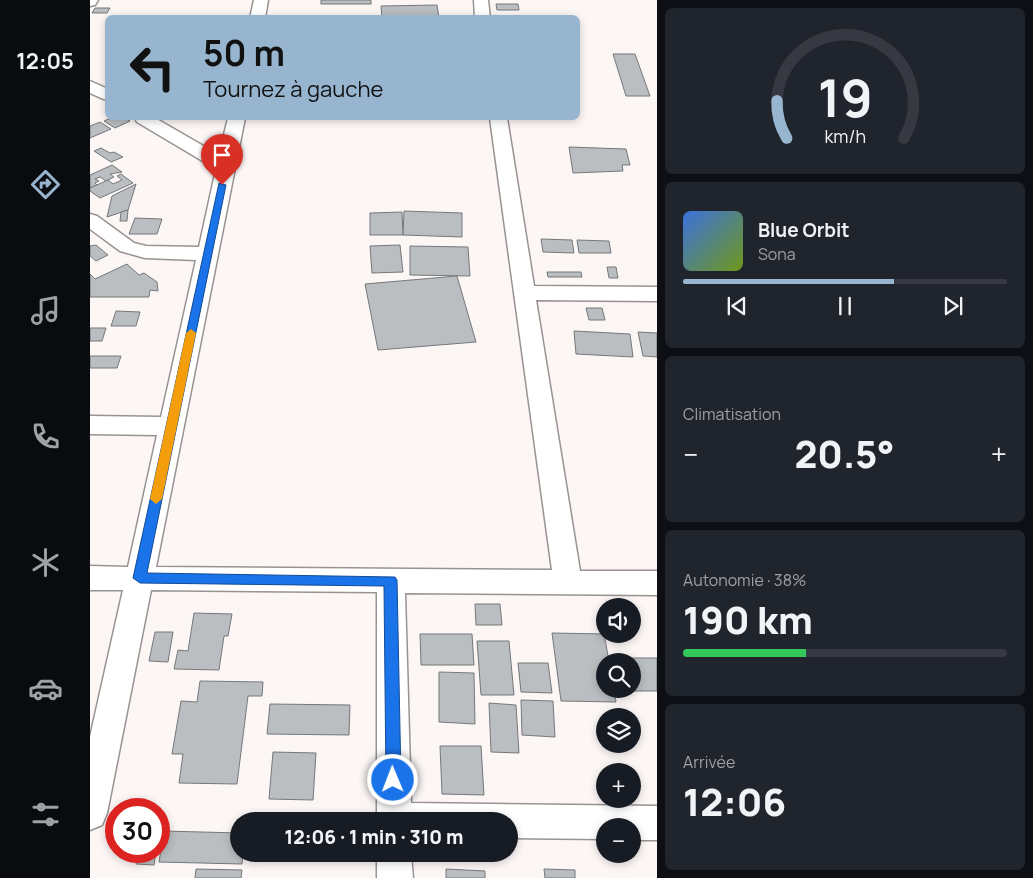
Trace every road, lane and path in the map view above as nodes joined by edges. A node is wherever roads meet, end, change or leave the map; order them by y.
1 (481, 0) edge
2 (483, 15) edge
3 (105, 74) edge
4 (90, 80) edge
5 (90, 86) edge
6 (105, 94) edge
7 (146, 120) edge
8 (236, 120) edge
9 (498, 120) edge
10 (226, 167) junction
11 (90, 220) edge
12 (208, 254) junction
13 (525, 294) junction
14 (657, 294) edge
15 (90, 425) edge
16 (171, 426) junction
17 (90, 578) edge
18 (140, 578) junction
19 (390, 580) junction
20 (568, 582) junction
21 (657, 583) edge
22 (394, 812) edge
23 (90, 813) edge
24 (518, 821) edge
25 (657, 823) edge
26 (394, 862) edge
27 (395, 878) edge

1 - 2 street
3 - 4 street
5 - 6 street
7 - 10 street
8 - 10 street
9 - 13 street
10 - 12 street
11 - 12 street
12 - 16 street
13 - 14 street
13 - 20 street
15 - 16 street
16 - 18 street
17 - 18 street
18 - 19 street
18 - 23 street
19 - 20 street
19 - 22 street
20 - 21 street
24 - 25 street
26 - 27 street

